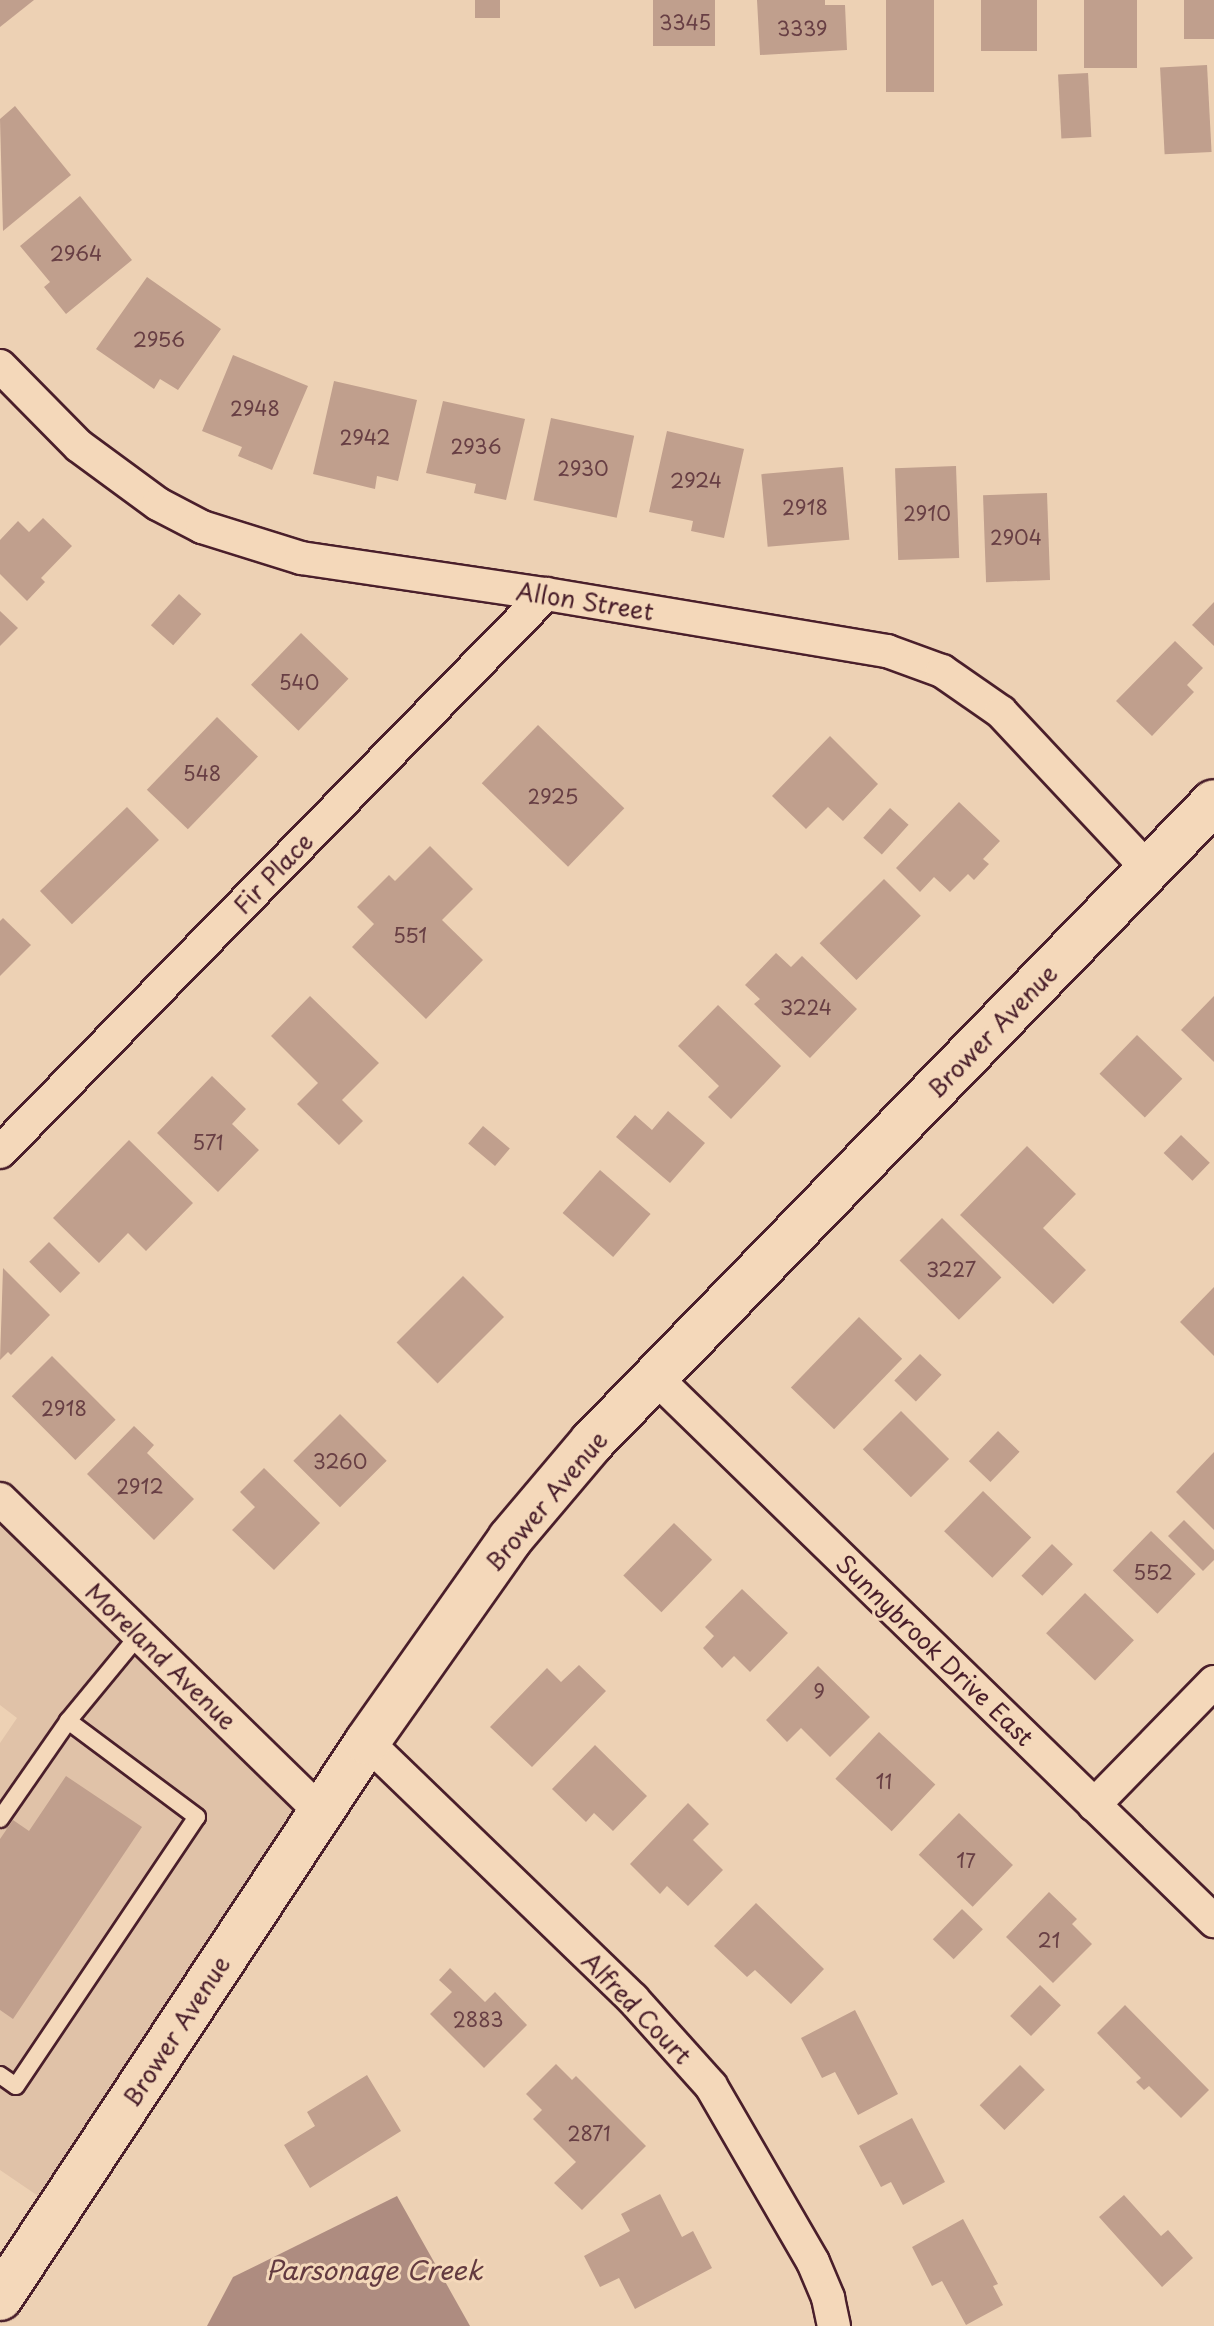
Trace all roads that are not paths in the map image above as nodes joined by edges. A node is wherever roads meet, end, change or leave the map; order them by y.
1 (2, 374) edge
2 (546, 594) junction
3 (1214, 802) edge
4 (1148, 869) junction
5 (0, 1152) edge
6 (656, 1378) junction
7 (0, 1499) edge
8 (139, 1635) junction
9 (1214, 1682) edge
10 (68, 1721) junction
11 (367, 1742) junction
12 (1094, 1805) junction
13 (321, 1812) junction
14 (0, 1819) edge
15 (1214, 1921) edge
16 (0, 2075) edge
17 (0, 2298) edge
18 (834, 2326) edge

1 - 2 street, Allon Street
2 - 4 street, Allon Street
2 - 5 street, Fir Place
3 - 4 main road, Brower Avenue
4 - 6 main road, Brower Avenue
6 - 11 main road, Brower Avenue
6 - 12 street, Sunnybrook Drive East
7 - 8 street, Moreland Avenue
8 - 10 lane
8 - 13 street, Moreland Avenue
9 - 12 street
10 - 14 lane
10 - 16 lane
11 - 13 main road, Brower Avenue
11 - 18 street, Alfred Court
12 - 15 street, Sunnybrook Drive East
13 - 17 main road, Brower Avenue

